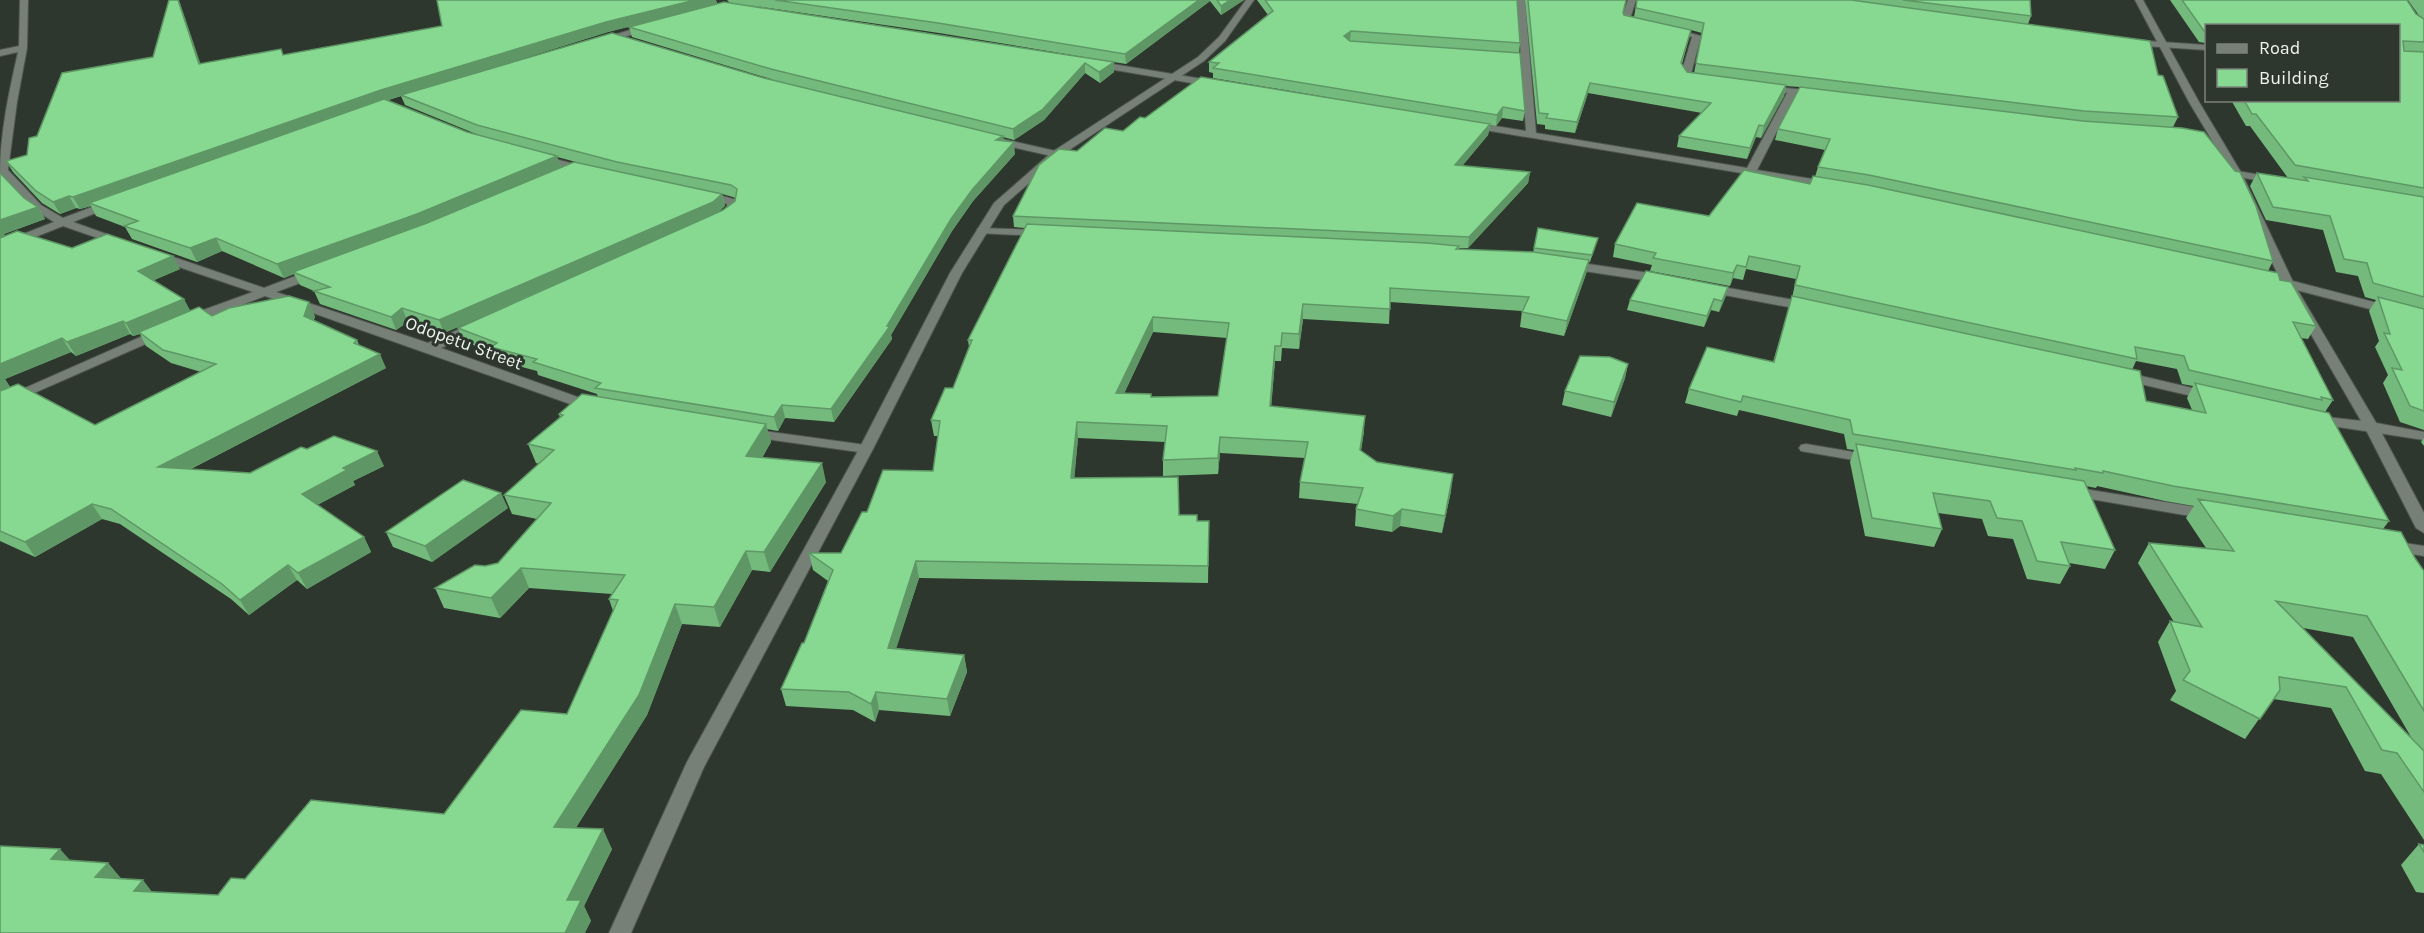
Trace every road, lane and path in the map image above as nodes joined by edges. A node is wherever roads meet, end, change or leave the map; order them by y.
1 (24, 0) edge
2 (1250, 0) edge
3 (1521, 0) edge
4 (1632, 0) edge
5 (2139, 0) edge
6 (658, 25) edge
7 (612, 36) junction
8 (591, 42) edge
9 (2120, 42) edge
10 (635, 43) edge
11 (2166, 46) junction
12 (23, 48) junction
13 (2205, 48) edge
14 (0, 53) edge
15 (1514, 58) edge
16 (1526, 59) junction
17 (1081, 62) edge
18 (1175, 78) junction
19 (1717, 82) edge
20 (1223, 86) edge
21 (1760, 87) edge
22 (1793, 91) junction
23 (1827, 95) edge
24 (1460, 123) edge
25 (1531, 134) junction
26 (980, 137) edge
27 (1056, 154) junction
28 (532, 156) edge
29 (577, 168) junction
30 (2, 171) edge
31 (1751, 171) junction
32 (598, 173) edge
33 (2237, 174) junction
34 (555, 177) edge
35 (2284, 182) edge
36 (1842, 188) edge
37 (697, 193) edge
38 (118, 201) edge
39 (62, 222) junction
40 (711, 222) edge
41 (981, 231) junction
42 (1050, 234) edge
43 (129, 245) edge
44 (0, 247) edge
45 (151, 253) edge
46 (1554, 264) edge
47 (322, 271) edge
48 (2265, 279) edge
49 (2288, 284) junction
50 (262, 292) junction
51 (1828, 310) edge
52 (492, 319) edge
53 (2424, 319) edge
54 (429, 348) junction
55 (2105, 372) edge
56 (2221, 399) edge
57 (0, 404) edge
58 (605, 410) edge
59 (2302, 417) edge
60 (2371, 426) junction
61 (733, 431) edge
62 (2424, 436) edge
63 (1806, 448) dead end
64 (866, 449) junction
65 (1888, 461) edge
66 (2051, 488) edge
67 (2225, 517) edge
68 (2424, 528) edge
69 (2377, 543) edge
70 (2424, 551) edge
71 (620, 933) edge

1 - 12 street
2 - 18 street
3 - 16 street
4 - 19 street
5 - 11 street
6 - 7 street
7 - 8 street
7 - 10 street
9 - 11 street
11 - 13 street
11 - 33 street
12 - 14 street
12 - 30 street
15 - 16 street
16 - 25 street
17 - 18 street
18 - 20 street
18 - 27 street
21 - 22 street
22 - 23 street
22 - 31 street
24 - 25 street
25 - 31 street
26 - 27 street
27 - 41 street
28 - 29 street
29 - 32 street
29 - 34 street
30 - 39 street
31 - 36 street
33 - 35 street
33 - 49 street
37 - 40 street
38 - 39 street
39 - 43 street
39 - 44 street
41 - 42 street
41 - 64 street
45 - 50 street, Odopetu Street
46 - 51 street
47 - 50 street
48 - 49 street
49 - 53 street
49 - 60 street
50 - 54 street, Odopetu Street
50 - 57 street
52 - 54 street
54 - 58 street, Odopetu Street
55 - 56 street
59 - 60 street
60 - 62 street
60 - 68 street
61 - 64 street
63 - 65 street
64 - 71 street
66 - 67 street
69 - 70 street

